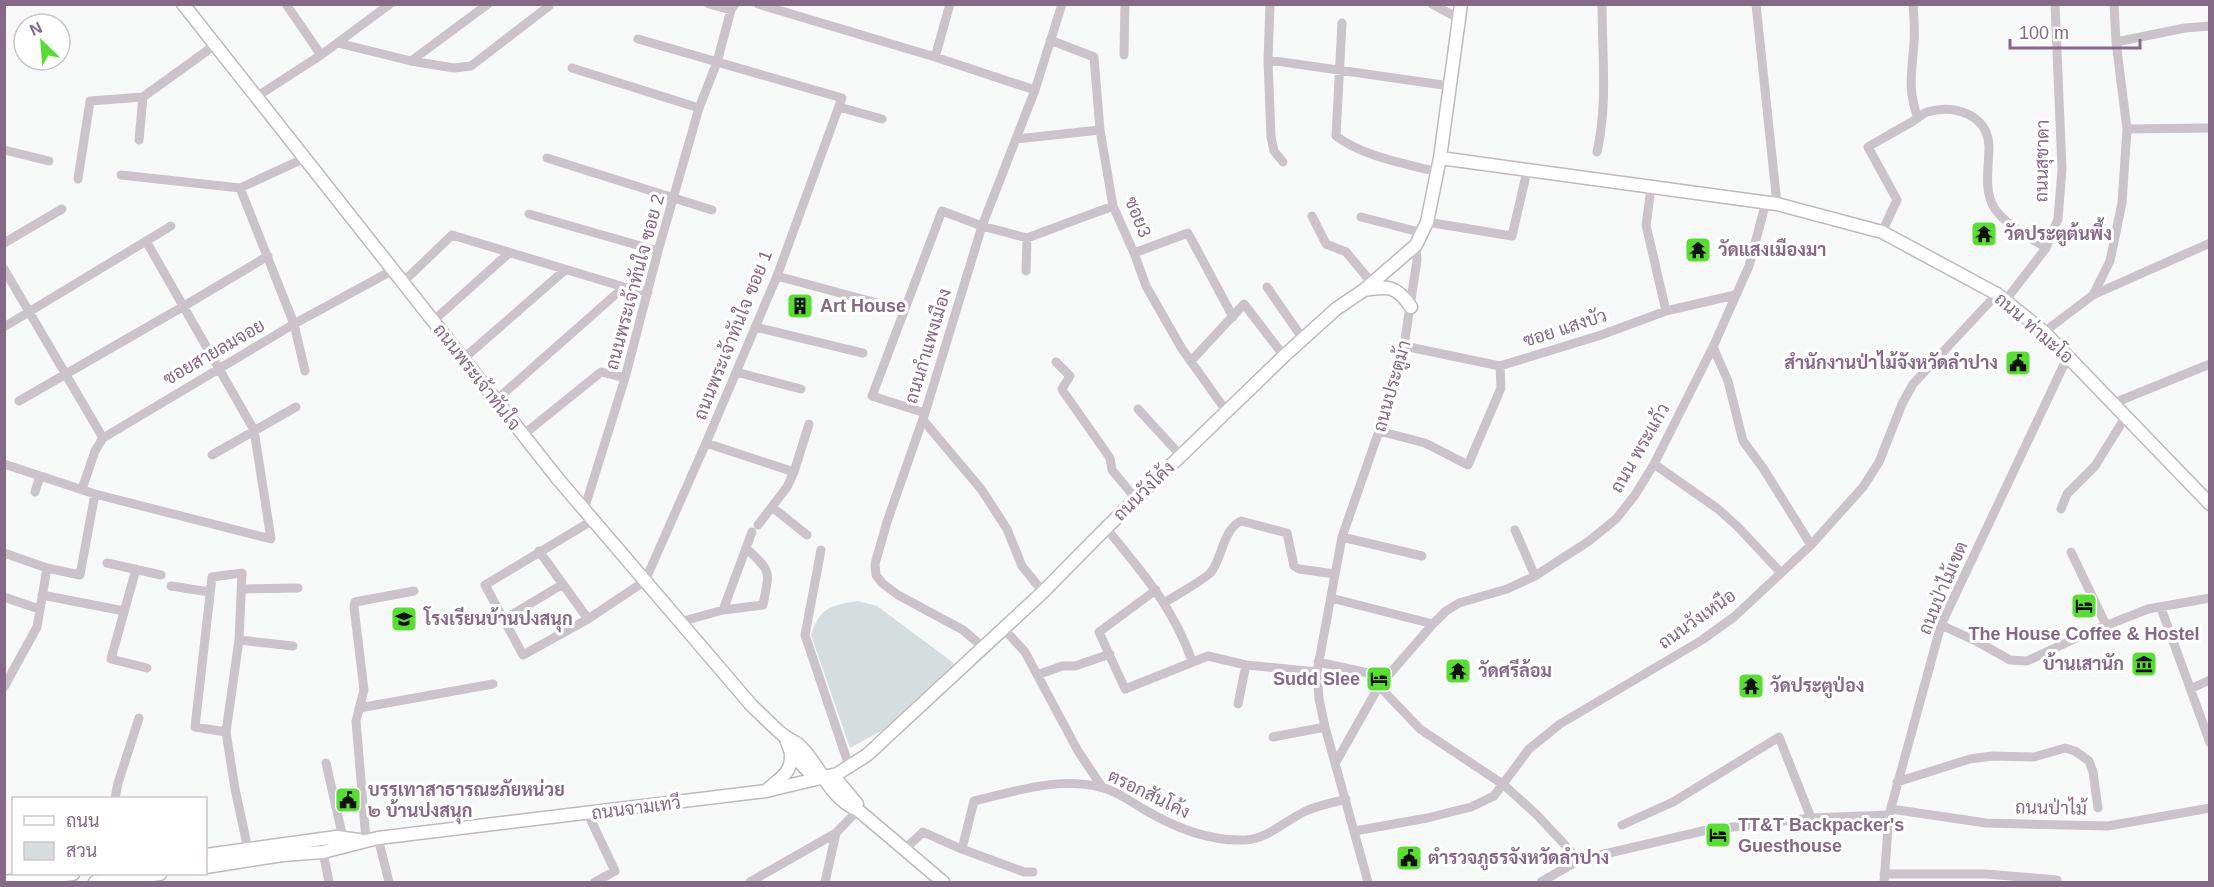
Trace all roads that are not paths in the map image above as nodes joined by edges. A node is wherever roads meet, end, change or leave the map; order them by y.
1 (183, 4) edge
2 (286, 4) edge
3 (390, 4) edge
4 (488, 4) edge
5 (709, 4) edge
6 (758, 4) edge
7 (950, 4) edge
8 (1062, 4) edge
9 (1125, 4) edge
10 (1270, 4) edge
11 (1432, 4) edge
12 (1461, 4) edge
13 (1602, 4) edge
14 (1756, 4) edge
15 (1913, 4) edge
16 (2055, 4) edge
17 (2114, 4) edge
18 (549, 6) dead end
19 (733, 7) edge
20 (1460, 19) junction
21 (1342, 23) dead end
22 (2210, 26) edge
23 (638, 39) dead end
24 (1050, 40) junction
25 (2116, 42) junction
26 (338, 43) junction
27 (215, 45) junction
28 (321, 55) junction
29 (1124, 55) dead end
30 (935, 57) junction
31 (1268, 60) junction
32 (411, 61) junction
33 (717, 62) junction
34 (572, 69) dead end
35 (1339, 70) junction
36 (1450, 86) junction
37 (1035, 90) junction
38 (143, 97) junction
39 (256, 97) junction
40 (840, 102) junction
41 (699, 108) junction
42 (1918, 118) junction
43 (882, 120) dead end
44 (2210, 128) edge
45 (2127, 129) junction
46 (1100, 130) junction
47 (1016, 139) junction
48 (139, 140) dead end
49 (4, 150) edge
50 (1597, 152) dead end
51 (305, 158) junction
52 (547, 158) dead end
53 (1440, 158) junction
54 (49, 161) dead end
55 (1283, 162) dead end
56 (1527, 171) junction
57 (1437, 172) junction
58 (121, 174) dead end
59 (78, 179) dead end
60 (240, 188) junction
61 (1652, 188) junction
62 (675, 199) junction
63 (1772, 203) junction
64 (1113, 206) junction
65 (62, 209) dead end
66 (712, 210) dead end
67 (529, 214) dead end
68 (1312, 216) dead end
69 (1361, 217) dead end
70 (171, 226) dead end
71 (982, 226) junction
72 (1425, 228) junction
73 (1882, 232) junction
74 (1027, 238) junction
75 (146, 242) junction
76 (4, 243) edge
77 (2210, 243) edge
78 (1416, 245) junction
79 (2046, 248) junction
80 (658, 250) junction
81 (509, 253) junction
82 (1134, 253) junction
83 (268, 256) junction
84 (4, 269) edge
85 (393, 270) junction
86 (565, 270) junction
87 (1026, 271) dead end
88 (777, 276) junction
89 (403, 282) junction
90 (1368, 286) junction
91 (624, 287) junction
92 (1267, 287) dead end
93 (648, 292) junction
94 (1735, 295) junction
95 (2093, 295) junction
96 (2001, 298) junction
97 (876, 303) dead end
98 (184, 306) junction
99 (1411, 307) junction
100 (1666, 311) junction
101 (30, 312) junction
102 (1233, 317) junction
103 (433, 321) junction
104 (294, 324) junction
105 (4, 327) edge
106 (755, 327) junction
107 (2044, 332) junction
108 (1303, 339) junction
109 (1404, 346) junction
110 (1713, 347) junction
111 (862, 353) dead end
112 (2068, 356) junction
113 (1284, 357) junction
114 (463, 359) junction
115 (1191, 361) junction
116 (1056, 362) dead end
117 (2210, 364) edge
118 (1500, 366) junction
119 (219, 367) junction
120 (305, 370) dead end
121 (736, 372) junction
122 (67, 374) junction
123 (626, 378) junction
124 (801, 389) dead end
125 (496, 400) junction
126 (19, 401) dead end
127 (2114, 403) junction
128 (296, 407) dead end
129 (1138, 409) dead end
130 (1227, 412) junction
131 (924, 416) junction
132 (2126, 416) junction
133 (809, 424) dead end
134 (254, 430) junction
135 (1379, 431) junction
136 (523, 435) junction
137 (103, 438) junction
138 (706, 443) junction
139 (212, 455) dead end
140 (1181, 456) junction
141 (1654, 464) junction
142 (4, 465) edge
143 (794, 472) junction
144 (40, 476) junction
145 (82, 489) junction
146 (35, 492) dead end
147 (95, 494) junction
148 (1136, 499) junction
149 (2210, 504) edge
150 (772, 507) junction
151 (2061, 509) dead end
152 (584, 510) junction
153 (593, 520) junction
154 (1106, 528) junction
155 (1515, 530) dead end
156 (807, 535) dead end
157 (1342, 537) junction
158 (1811, 545) junction
159 (747, 549) junction
160 (821, 550) dead end
161 (539, 551) junction
162 (2071, 552) dead end
163 (4, 553) edge
164 (1422, 556) dead end
165 (107, 562) dead end
166 (47, 568) junction
167 (136, 569) junction
168 (1781, 573) junction
169 (1335, 574) junction
170 (161, 575) dead end
171 (1535, 576) junction
172 (645, 581) junction
173 (562, 584) junction
174 (171, 586) dead end
175 (298, 588) dead end
176 (243, 589) junction
177 (1156, 590) junction
178 (414, 591) dead end
179 (210, 592) junction
180 (1043, 592) junction
181 (42, 595) junction
182 (4, 597) edge
183 (1331, 598) junction
184 (2210, 598) edge
185 (1164, 603) junction
186 (2161, 608) junction
187 (39, 609) junction
188 (723, 610) junction
189 (124, 611) junction
190 (503, 620) junction
191 (588, 620) junction
192 (680, 622) junction
193 (1433, 624) junction
194 (1941, 625) junction
195 (2106, 625) junction
196 (1004, 629) junction
197 (239, 640) junction
198 (294, 646) dead end
199 (984, 648) junction
200 (1110, 654) junction
201 (1192, 662) junction
202 (1246, 665) junction
203 (1318, 667) junction
204 (147, 668) dead end
205 (1037, 675) junction
206 (1386, 677) junction
207 (2210, 680) edge
208 (5, 684) edge
209 (493, 684) dead end
210 (1379, 686) junction
211 (2190, 689) junction
212 (1239, 704) dead end
213 (359, 708) junction
214 (139, 718) dead end
215 (1325, 728) junction
216 (226, 732) junction
217 (785, 736) junction
218 (1273, 737) dead end
219 (2210, 743) edge
220 (879, 746) junction
221 (791, 753) junction
222 (847, 760) junction
223 (1336, 762) junction
224 (326, 763) dead end
225 (823, 779) junction
226 (1897, 782) junction
227 (1504, 785) junction
228 (1102, 787) junction
229 (766, 791) junction
230 (115, 797) edge
231 (1346, 799) junction
232 (2098, 808) dead end
233 (2210, 808) edge
234 (858, 810) junction
235 (1890, 812) junction
236 (588, 814) junction
237 (1811, 818) junction
238 (1622, 825) dead end
239 (1355, 831) junction
240 (836, 833) junction
241 (369, 839) junction
242 (339, 841) junction
243 (959, 848) junction
244 (248, 849) junction
245 (905, 849) junction
246 (323, 852) junction
247 (207, 855) edge
248 (1579, 860) junction
249 (207, 867) edge
250 (1033, 872) dead end
251 (58, 875) edge
252 (148, 875) edge
253 (1884, 878) edge
254 (2057, 880) dead end
255 (4, 882) edge
256 (95, 882) edge
257 (329, 882) edge
258 (389, 882) edge
259 (595, 882) edge
260 (750, 882) edge
261 (825, 882) edge
262 (943, 882) edge
263 (1368, 882) edge
264 (1541, 882) edge

1 - 27 street, ถนนพระเจ้าทันใจ
2 - 28 street
3 - 26 street
4 - 32 street
5 - 19 street
6 - 30 street
7 - 30 street
8 - 24 street, ถนนกำแพงเมือง
9 - 29 street
10 - 31 street
11 - 20 street
12 - 20 street, ถนนประตูม้า
13 - 50 street
14 - 63 street
15 - 42 street
16 - 79 street, ถนนสุชาดา
17 - 25 street
18 - 32 street
19 - 33 street, ถนนพระเจ้าทันใจ ซอย 2
20 - 36 street, ถนนประตูม้า
21 - 35 street
22 - 25 street
23 - 33 street
24 - 37 street, ถนนกำแพงเมือง
24 - 46 street, ซอย3
25 - 45 street
26 - 28 street
26 - 32 street
27 - 38 street
27 - 39 street, ถนนพระเจ้าทันใจ
28 - 39 street
30 - 37 street
31 - 35 street
31 - 55 street
33 - 40 street
33 - 41 street, ถนนพระเจ้าทันใจ ซอย 2
34 - 41 street
35 - 36 street
35 - 57 street
36 - 53 street, ถนนประตูม้า
37 - 47 street, ถนนกำแพงเมือง
38 - 48 street
38 - 59 street
39 - 51 street, ถนนพระเจ้าทันใจ
40 - 43 street
40 - 88 street, ถนนพระเจ้าทันใจ ซอย 1
41 - 62 street, ถนนพระเจ้าทันใจ ซอย 2
42 - 73 street
42 - 79 street
44 - 45 street
45 - 95 street
46 - 47 street
46 - 64 street, ซอย3
47 - 71 street, ถนนกำแพงเมือง
49 - 54 street
51 - 60 street
51 - 85 street, ถนนพระเจ้าทันใจ
52 - 62 street
53 - 56 street, ถนน ท่ามะโอ
53 - 57 street, ถนนประตูม้า
56 - 61 street, ถนน ท่ามะโอ
56 - 72 street
57 - 72 street, ถนนประตูม้า
58 - 60 street
60 - 83 street
61 - 63 street, ถนน ท่ามะโอ
61 - 100 street
62 - 66 street
62 - 80 street, ถนนพระเจ้าทันใจ ซอย 2
63 - 73 street, ถนน ท่ามะโอ
63 - 94 street, ถนน พระแก้ว
64 - 74 street
64 - 82 street, ซอย3
65 - 76 street
67 - 80 street
68 - 90 street
69 - 72 street
70 - 75 street
71 - 74 street
71 - 131 street, ถนนกำแพงเมือง
71 - 131 street
72 - 78 street, ถนนประตูม้า
73 - 96 street, ถนน ท่ามะโอ
74 - 87 street
75 - 98 street
75 - 101 street
77 - 95 street
78 - 90 street, ถนนวังโค้ง
78 - 99 street, ถนนประตูม้า
79 - 96 street, ถนนสุชาดา
80 - 93 street, ถนนพระเจ้าทันใจ ซอย 2
81 - 86 street
81 - 89 street
81 - 103 street
82 - 102 street
82 - 115 street, ซอย3
83 - 98 street
83 - 104 street
84 - 101 street
85 - 89 street, ถนนพระเจ้าทันใจ
85 - 104 street, ซอยสายลมจอย
86 - 91 street
86 - 114 street
88 - 97 street
88 - 106 street, ถนนพระเจ้าทันใจ ซอย 1
89 - 103 street, ถนนพระเจ้าทันใจ
90 - 99 street
90 - 108 street, ถนนวังโค้ง
91 - 93 street
91 - 125 street
92 - 108 street
93 - 123 street, ถนนพระเจ้าทันใจ ซอย 2
94 - 100 street, ซอย แสงบัว
94 - 110 street, ถนน พระแก้ว
95 - 107 street
96 - 107 street, ถนน ท่ามะโอ
96 - 158 street, ถนนวังเหนือ
98 - 119 street
98 - 122 street
99 - 109 street, ถนนประตูม้า
100 - 118 street, ซอย แสงบัว
101 - 105 street
101 - 122 street
102 - 113 street
102 - 115 street
103 - 114 street, ถนนพระเจ้าทันใจ
104 - 119 street, ซอยสายลมจอย
104 - 120 street
106 - 111 street
106 - 121 street, ถนนพระเจ้าทันใจ ซอย 1
107 - 112 street, ถนน ท่ามะโอ
108 - 113 street, ถนนวังโค้ง
109 - 118 street, ซอย แสงบัว
109 - 135 street, ถนนประตูม้า
110 - 141 street, ถนน พระแก้ว
110 - 158 street
112 - 127 street, ถนน ท่ามะโอ
112 - 194 street, ถนนป่าไม้เขต
113 - 130 street, ถนนวังโค้ง
114 - 125 street, ถนนพระเจ้าทันใจ
115 - 130 street, ซอย3
116 - 148 street
117 - 127 street
118 - 135 street
119 - 134 street
119 - 137 street, ซอยสายลมจอย
121 - 124 street
121 - 138 street, ถนนพระเจ้าทันใจ ซอย 1
122 - 126 street
122 - 137 street
123 - 136 street
123 - 152 street, ถนนพระเจ้าทันใจ ซอย 2
125 - 136 street, ถนนพระเจ้าทันใจ
127 - 132 street, ถนน ท่ามะโอ
128 - 134 street
129 - 140 street
130 - 140 street, ถนนวังโค้ง
131 - 180 street
131 - 199 street, ถนนกำแพงเมือง
132 - 149 street, ถนน ท่ามะโอ
132 - 151 street
133 - 143 street
134 - 139 street
134 - 147 street
135 - 157 street, ถนนประตูม้า
136 - 152 street, ถนนพระเจ้าทันใจ
137 - 145 street
138 - 143 street
138 - 172 street, ถนนพระเจ้าทันใจ ซอย 1
140 - 148 street, ถนนวังโค้ง
141 - 168 street
141 - 171 street, ถนน พระแก้ว
142 - 144 street
143 - 150 street
144 - 145 street
144 - 146 street
145 - 147 street
147 - 166 street
148 - 154 street, ถนนวังโค้ง
150 - 156 street
150 - 159 street
152 - 153 street, ถนนพระเจ้าทันใจ
153 - 161 street
153 - 172 street, ถนนพระเจ้าทันใจ
154 - 177 street
154 - 180 street, ถนนวังโค้ง
155 - 171 street
157 - 164 street
157 - 169 street, ถนนประตูม้า
158 - 168 street, ถนนวังเหนือ
159 - 188 street
159 - 188 street
160 - 222 street
161 - 173 street
161 - 190 street
162 - 195 street
163 - 166 street
165 - 167 street
166 - 181 street
167 - 170 street
167 - 189 street
168 - 227 street, ถนนวังเหนือ
169 - 183 street, ถนนประตูม้า
169 - 185 street
171 - 193 street, ถนน พระแก้ว
172 - 191 street
172 - 192 street, ถนนพระเจ้าทันใจ
173 - 190 street
173 - 191 street
174 - 179 street
175 - 176 street
176 - 179 street
176 - 197 street
177 - 185 street
177 - 200 street
178 - 213 street
179 - 216 street
180 - 196 street, ถนนวังโค้ง
181 - 187 street
181 - 189 street
182 - 187 street
183 - 193 street
183 - 203 street, ถนนประตูม้า
184 - 186 street
185 - 201 street
186 - 195 street
186 - 211 street
187 - 208 street
188 - 192 street
189 - 204 street
190 - 191 street
192 - 217 street, ถนนพระเจ้าทันใจ
193 - 206 street, ถนน พระแก้ว
194 - 195 street
194 - 226 street, ถนนป่าไม้เขต
196 - 199 street, ถนนวังโค้ง
196 - 205 street
197 - 198 street
197 - 216 street
199 - 220 street, ถนนวังโค้ง
200 - 201 street
200 - 205 street
201 - 202 street
202 - 203 street
202 - 212 street
203 - 206 street
203 - 215 street, ถนนประตูม้า
205 - 228 street
206 - 210 street, ถนน พระแก้ว
207 - 211 street
209 - 213 street
210 - 223 street, ถนน พระแก้ว
210 - 227 street
211 - 219 street
213 - 241 street
214 - 230 street
215 - 218 street
215 - 223 street, ถนนประตูม้า
216 - 244 street
217 - 221 street, ถนนพระเจ้าทันใจ
217 - 225 street, ถนนพระเจ้าทันใจ
220 - 222 street, ถนนวังโค้ง
220 - 225 street, ถนนวังโค้ง
221 - 225 street, ถนนพระเจ้าทันใจ
221 - 229 street
222 - 225 street, ถนนวังโค้ง
223 - 231 street, ถนนประตูม้า
224 - 242 street
225 - 229 street, ถนนจามเทวี
225 - 234 street
226 - 232 street
226 - 235 street, ถนนป่าไม้เขต
227 - 239 street, ถนนวังเหนือ
227 - 248 street
228 - 231 street, ตรอกสันโค้ง
228 - 243 street, ตรอกสันโค้ง
229 - 236 street, ถนนจามเทวี
231 - 239 street, ถนนประตูม้า
233 - 235 street, ถนนป่าไม้
234 - 240 street
234 - 245 street
235 - 237 street, ถนนป่าไม้
235 - 253 street, ถนนป่าไม้เขต
236 - 241 street, ถนนจามเทวี
236 - 259 street
237 - 238 street
237 - 248 street, ถนนป่าไม้
239 - 263 street, ถนนประตูม้า
240 - 260 street
240 - 261 street
241 - 242 street, ถนนจามเทวี
241 - 258 street
242 - 244 street, ถนนจามเทวี
242 - 246 street, ถนนจามเทวี
243 - 245 street
243 - 250 street
244 - 247 street, ถนนจามเทวี
245 - 262 street
246 - 249 street, ถนนจามเทวี
246 - 257 street
248 - 264 street, ถนนป่าไม้
251 - 255 street
252 - 256 street
253 - 254 street

